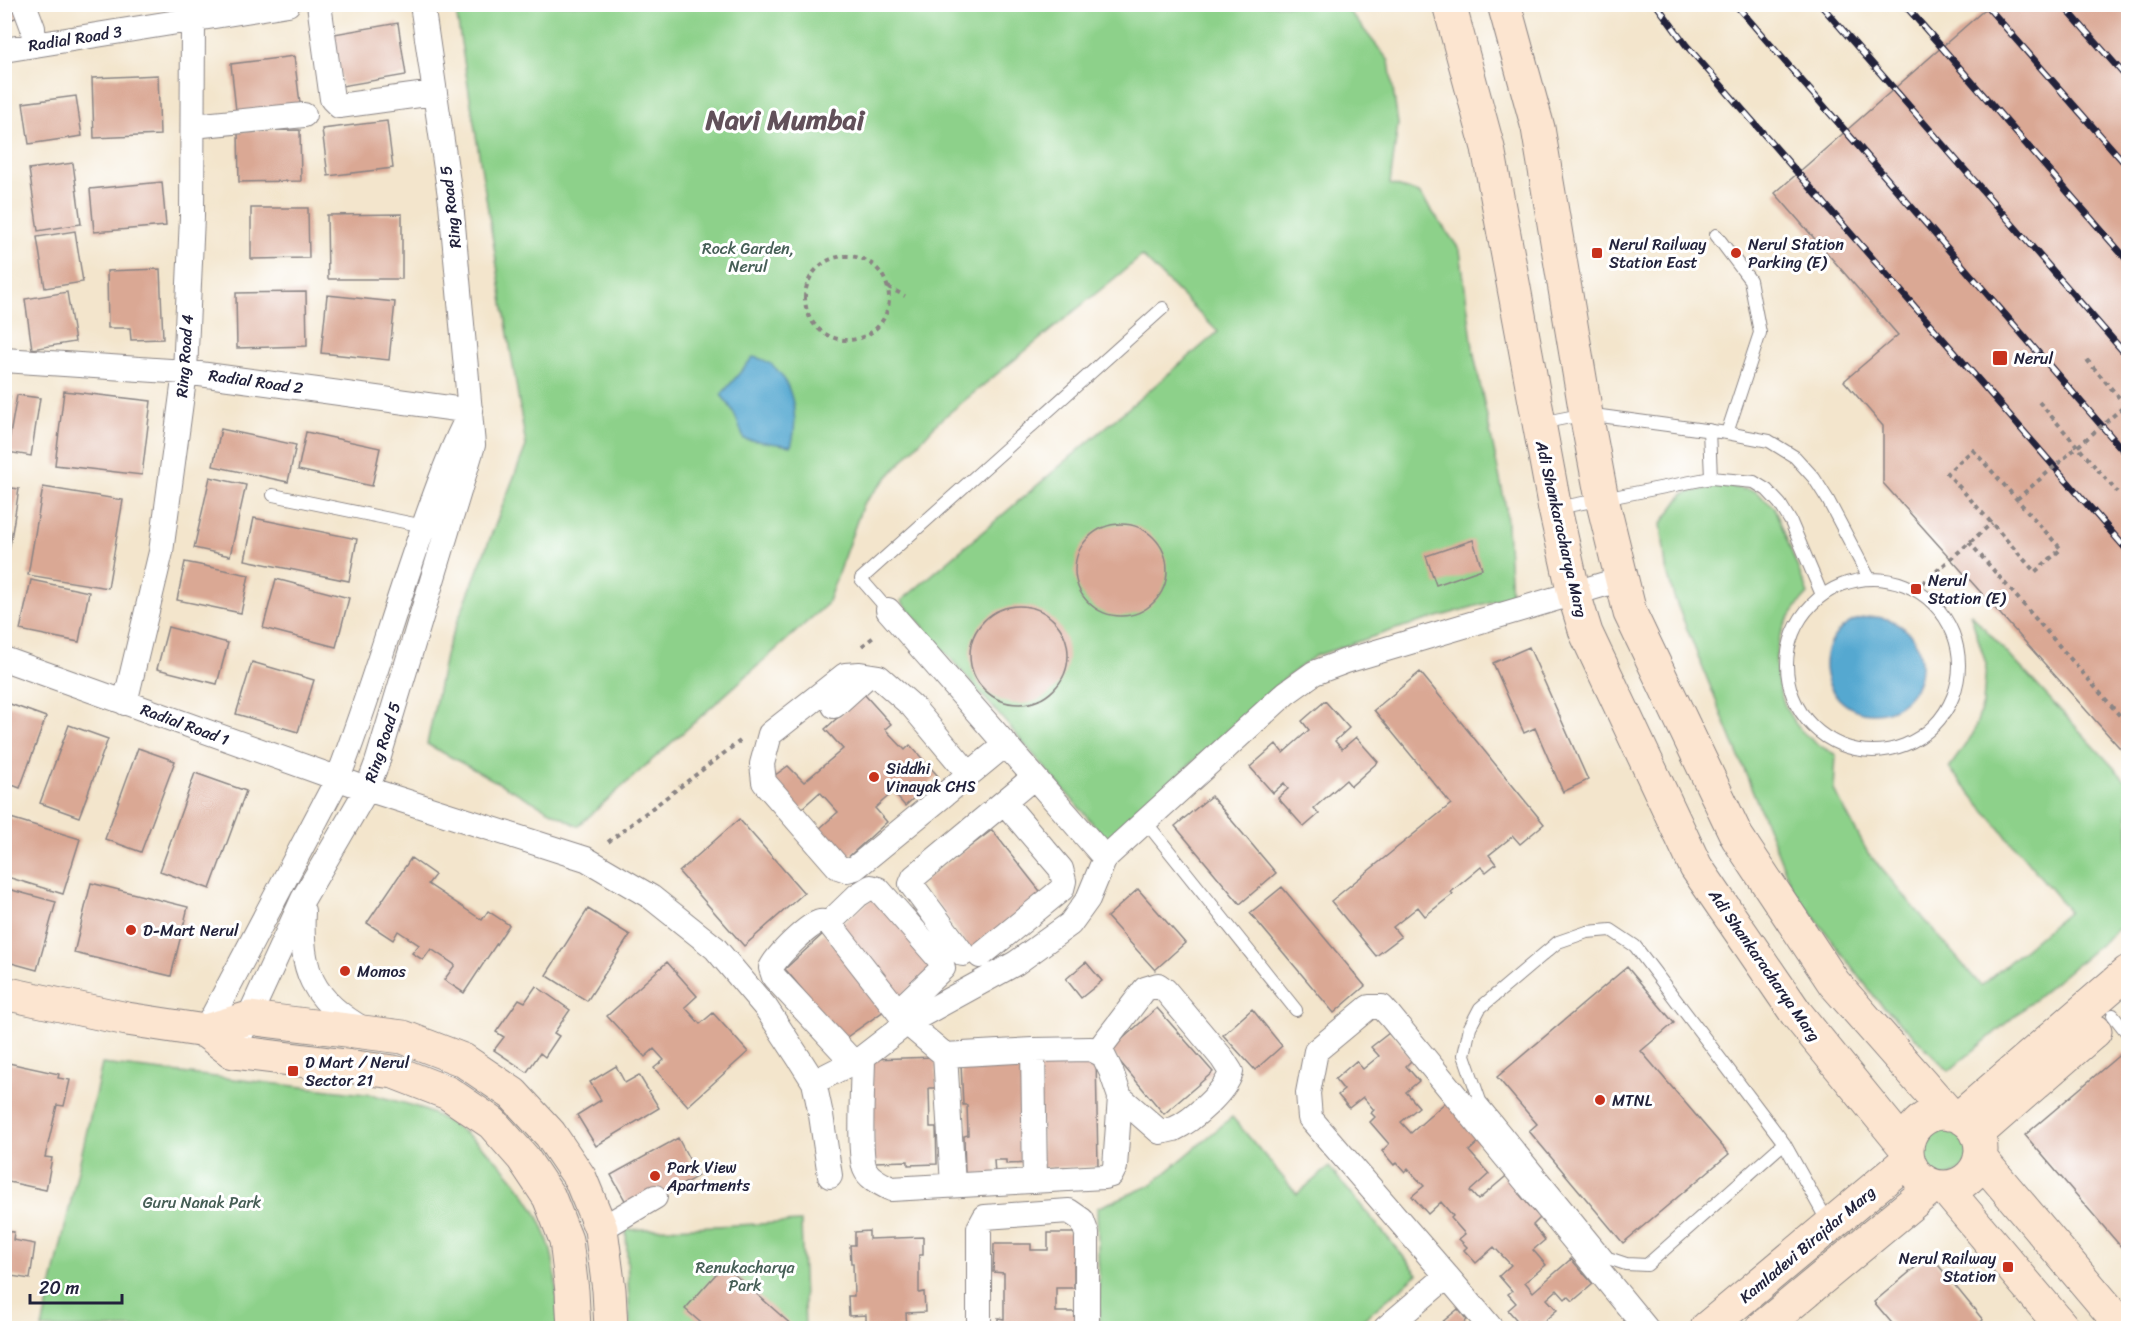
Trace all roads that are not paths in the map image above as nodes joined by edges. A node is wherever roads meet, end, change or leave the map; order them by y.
1 (24, 4) edge
2 (288, 4) edge
3 (310, 4) edge
4 (319, 4) edge
5 (422, 4) edge
6 (1449, 4) edge
7 (1504, 4) edge
8 (191, 12) edge
9 (34, 44) junction
10 (4, 50) edge
11 (314, 53) dead end
12 (434, 93) junction
13 (304, 115) dead end
14 (193, 126) junction
15 (1716, 236) dead end
16 (1163, 308) dead end
17 (4, 360) edge
18 (185, 372) junction
19 (471, 411) junction
20 (1586, 414) junction
21 (1539, 424) junction
22 (1709, 430) junction
23 (1727, 433) junction
24 (1711, 478) junction
25 (273, 495) dead end
26 (1602, 499) junction
27 (1555, 509) junction
28 (424, 526) junction
29 (447, 532) junction
30 (1869, 578) junction
31 (1622, 579) junction
32 (1574, 594) junction
33 (1822, 595) junction
34 (888, 610) joint
35 (4, 659) edge
36 (868, 675) junction
37 (125, 703) junction
38 (834, 706) dead end
39 (1006, 744) junction
40 (969, 774) junction
41 (1034, 777) junction
42 (338, 778) junction
43 (367, 789) junction
44 (1004, 802) junction
45 (1145, 821) junction
46 (1105, 858) junction
47 (303, 899) junction
48 (829, 923) junction
49 (2128, 972) edge
50 (4, 993) edge
51 (1296, 1010) dead end
52 (903, 1017) junction
53 (2123, 1017) edge
54 (249, 1018) junction
55 (205, 1031) junction
56 (369, 1032) junction
57 (1033, 1050) junction
58 (233, 1052) junction
59 (1097, 1052) junction
60 (945, 1054) junction
61 (858, 1059) junction
62 (814, 1082) junction
63 (1120, 1097) junction
64 (1966, 1131) junction
65 (1784, 1143) junction
66 (1907, 1154) junction
67 (830, 1176) dead end
68 (1035, 1181) junction
69 (953, 1185) junction
70 (1939, 1187) junction
71 (655, 1197) dead end
72 (1830, 1225) junction
73 (601, 1229) junction
74 (1447, 1276) junction
75 (574, 1329) edge
76 (611, 1329) edge
77 (979, 1329) edge
78 (1087, 1329) edge
79 (1386, 1329) edge
80 (1491, 1329) edge
81 (1646, 1329) edge
82 (1707, 1329) edge
83 (1762, 1329) edge
84 (2063, 1329) edge
85 (2124, 1329) edge

1 - 9 street
2 - 8 street, Radial Road 3
3 - 11 street
4 - 12 street
5 - 12 street, Ring Road 5
6 - 21 main road, Adi Shankaracharya Marg
7 - 20 main road
8 - 9 street, Radial Road 3
8 - 14 street, Ring Road 4
9 - 10 street, Radial Road 3
12 - 19 street, Ring Road 5
13 - 14 street
14 - 18 street, Ring Road 4
15 - 23 lane
16 - 34 lane
17 - 18 street, Radial Road 2
18 - 19 street, Radial Road 2
18 - 37 street, Ring Road 4
19 - 28 street, Ring Road 5
19 - 29 street, Ring Road 5
20 - 21 lane
20 - 22 lane
20 - 26 main road
21 - 27 main road, Adi Shankaracharya Marg
22 - 23 lane
22 - 24 lane
23 - 30 lane
24 - 26 lane
24 - 33 lane
25 - 28 lane
26 - 27 lane
26 - 31 main road
27 - 32 main road, Adi Shankaracharya Marg
28 - 29 street
28 - 42 street, Ring Road 5
29 - 43 street, Ring Road 5
30 - 33 lane
30 - 33 lane
31 - 32 street
31 - 64 main road
32 - 45 street
32 - 66 main road, Adi Shankaracharya Marg
34 - 39 street
35 - 37 street, Radial Road 1
36 - 38 street
36 - 40 street
36 - 40 street
37 - 42 street, Radial Road 1
39 - 40 street
39 - 41 street
41 - 44 street
41 - 46 street
42 - 43 street, Radial Road 1
42 - 55 street, Ring Road 5
43 - 47 street, Ring Road 5
43 - 62 street, Radial Road 1
44 - 44 street
45 - 46 street
45 - 51 lane
46 - 52 street
47 - 54 street, Ring Road 5
47 - 56 street
48 - 52 street
48 - 52 street
48 - 61 street
49 - 64 main road
50 - 55 main road
52 - 60 street
52 - 61 street
53 - 64 main road
54 - 55 main road
54 - 56 main road
54 - 58 street, Ring Road 5
55 - 58 main road
56 - 73 main road
57 - 59 street
57 - 60 street
57 - 68 street
58 - 75 main road
59 - 63 street
59 - 63 street
60 - 69 street
61 - 62 street
61 - 69 street
62 - 67 street
63 - 68 street
64 - 66 main road
64 - 70 main road
64 - 85 main road
65 - 65 lane
65 - 72 lane
66 - 70 main road
66 - 72 main road, Kamladevi Birajdar Marg
68 - 69 street
70 - 83 main road
70 - 84 main road
71 - 73 street
72 - 82 main road, Kamladevi Birajdar Marg
73 - 76 main road
74 - 79 street
74 - 80 street
74 - 81 street
77 - 78 street

